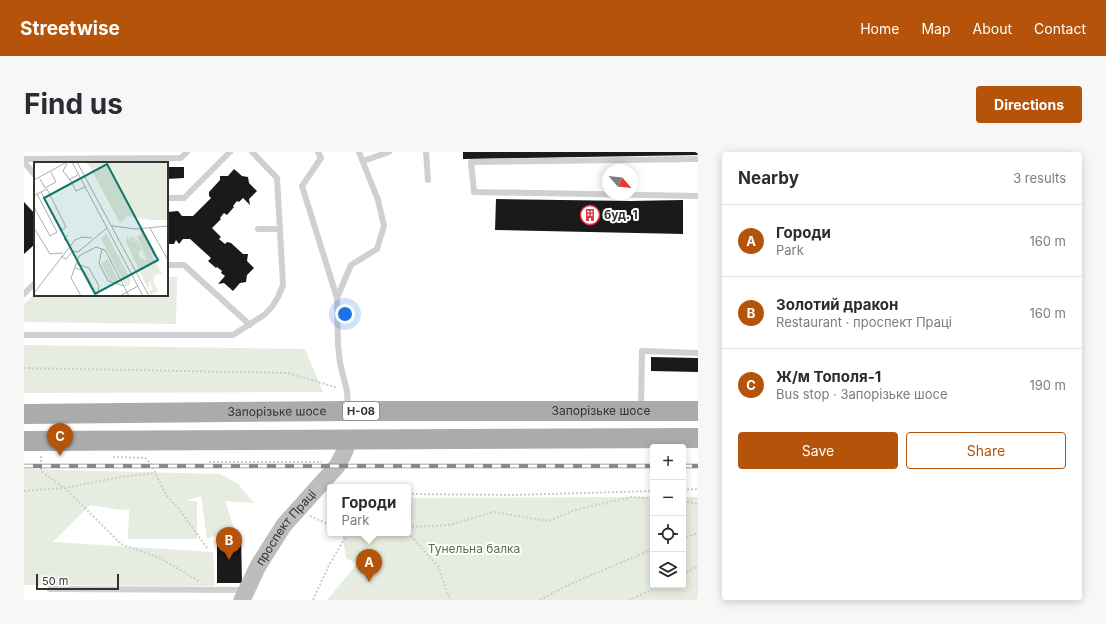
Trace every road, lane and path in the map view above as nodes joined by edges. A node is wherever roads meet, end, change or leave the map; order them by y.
1 (187, 152) edge
2 (230, 152) edge
3 (252, 152) edge
4 (318, 152) edge
5 (359, 152) edge
6 (389, 152) edge
7 (426, 152) edge
8 (24, 159) edge
9 (698, 159) edge
10 (363, 161) junction
11 (24, 162) edge
12 (34, 174) edge
13 (428, 180) dead end
14 (698, 196) edge
15 (168, 198) edge
16 (258, 229) dead end
17 (280, 229) junction
18 (168, 265) edge
19 (34, 284) edge
20 (24, 294) edge
21 (337, 298) junction
22 (250, 325) junction
23 (24, 335) edge
24 (698, 353) edge
25 (24, 368) edge
26 (347, 391) junction
27 (348, 411) junction
28 (641, 411) junction
29 (698, 411) edge
30 (24, 414) edge
31 (698, 438) edge
32 (349, 440) junction
33 (24, 441) edge
34 (41, 456) dead end
35 (146, 458) dead end
36 (209, 462) dead end
37 (339, 462) junction
38 (155, 473) junction
39 (64, 488) junction
40 (698, 489) edge
41 (686, 490) edge
42 (24, 491) edge
43 (650, 491) edge
44 (411, 494) edge
45 (650, 498) edge
46 (686, 502) edge
47 (698, 504) edge
48 (296, 510) junction
49 (327, 524) edge
50 (411, 527) edge
51 (698, 532) edge
52 (346, 536) edge
53 (411, 536) edge
54 (686, 537) edge
55 (207, 548) dead end
56 (650, 550) edge
57 (698, 566) edge
58 (686, 572) edge
59 (656, 588) edge
60 (50, 589) dead end
61 (209, 590) junction
62 (244, 595) edge
63 (313, 600) edge
64 (450, 600) edge
65 (540, 600) edge
66 (629, 600) edge

1 - 8 lane
2 - 15 lane
3 - 17 lane
4 - 21 lane
5 - 10 lane
6 - 10 lane
7 - 13 lane
9 - 14 lane
10 - 21 lane
11 - 12 lane
16 - 17 lane
17 - 22 lane
18 - 22 lane
19 - 20 lane
21 - 26 lane
22 - 23 lane
24 - 28 lane
25 - 26 path
26 - 27 lane
27 - 28 main road, Запорізьке шосе / Н-08
27 - 30 main road, Запорізьке шосе / Н-08
27 - 32 main road
28 - 29 main road, Запорізьке шосе / Н-08
31 - 32 main road
32 - 33 main road
32 - 37 street, проспект Праці
34 - 39 path
35 - 38 path
36 - 37 path
37 - 48 street, проспект Праці
38 - 39 path
38 - 55 path
39 - 42 path
39 - 61 path
40 - 41 path
43 - 44 path
45 - 50 path
46 - 47 path
48 - 49 path
48 - 62 street, проспект Праці
51 - 54 path
52 - 63 path
53 - 64 path
56 - 65 path
57 - 58 path
59 - 66 path
60 - 61 lane
61 - 62 lane

